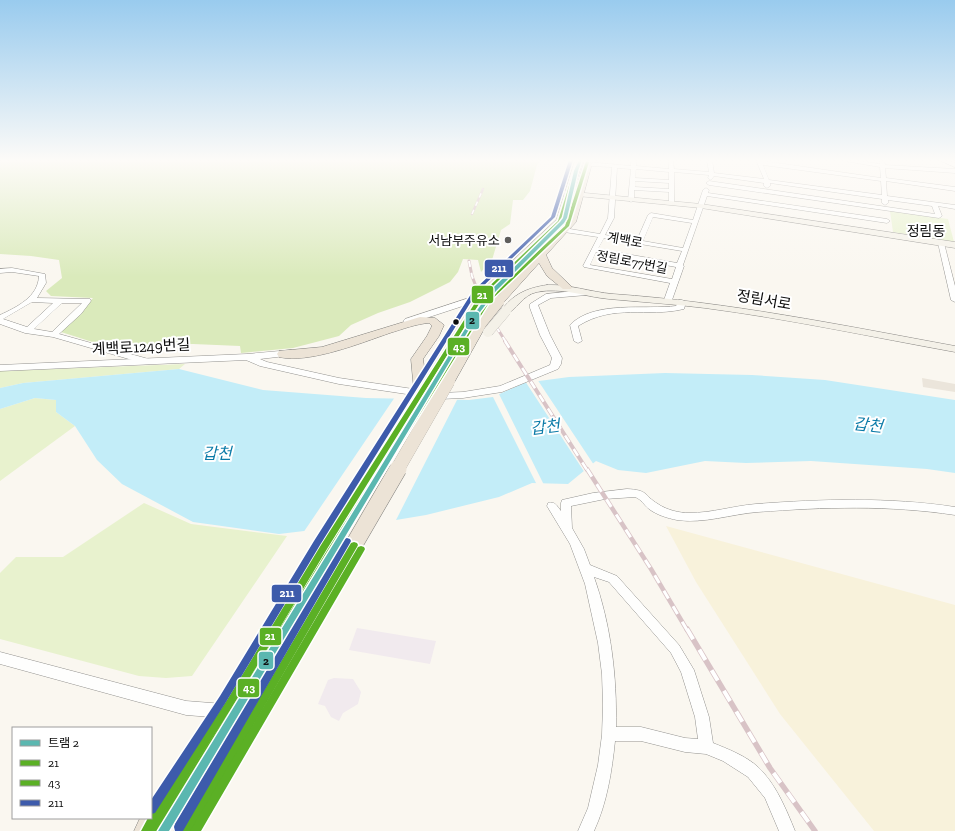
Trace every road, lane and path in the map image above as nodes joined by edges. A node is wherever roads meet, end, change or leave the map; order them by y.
1 (613, 198) edge
2 (885, 198) edge
3 (566, 199) edge
4 (578, 199) edge
5 (620, 199) edge
6 (672, 199) edge
7 (703, 199) edge
8 (738, 199) edge
9 (794, 199) edge
10 (817, 199) edge
11 (891, 199) edge
12 (631, 200) joint
13 (830, 201) joint
14 (672, 203) junction
15 (934, 204) junction
16 (701, 206) junction
17 (794, 207) junction
18 (955, 207) edge
19 (886, 209) junction
20 (793, 220) junction
21 (887, 221) junction
22 (695, 222) junction
23 (564, 230) junction
24 (888, 235) junction
25 (601, 236) junction
26 (639, 242) junction
27 (941, 243) junction
28 (955, 245) edge
29 (594, 250) junction
30 (686, 250) junction
31 (542, 256) junction
32 (680, 266) junction
33 (0, 272) edge
34 (675, 282) junction
35 (567, 287) junction
36 (584, 293) junction
37 (32, 300) junction
38 (61, 300) junction
39 (668, 300) junction
40 (955, 300) edge
41 (682, 302) junction
42 (502, 306) junction
43 (470, 307) junction
44 (0, 320) edge
45 (28, 331) junction
46 (54, 336) junction
47 (578, 341) dead end
48 (955, 349) edge
49 (283, 354) junction
50 (247, 358) junction
51 (149, 362) junction
52 (0, 368) edge
53 (423, 384) junction
54 (552, 506) dead end
55 (955, 511) edge
56 (567, 527) junction
57 (584, 568) junction
58 (0, 658) edge
59 (224, 711) junction
60 (610, 734) junction
61 (706, 747) junction
62 (146, 831) edge
63 (186, 831) edge
64 (586, 831) edge
65 (787, 831) edge

1 - 25 street, 정림로77번길
2 - 19 street
3 - 43 main road, bridge
4 - 23 main road
5 - 12 main road
6 - 14 street
7 - 16 street
8 - 17 street
9 - 17 street
10 - 13 street
11 - 15 street
12 - 14 main road
13 - 19 street
14 - 16 main road
15 - 18 street
15 - 19 street
16 - 20 main road
16 - 22 street
17 - 20 street
17 - 21 street
19 - 21 street
20 - 24 main road
21 - 24 street
22 - 26 street
22 - 30 street
23 - 25 street, 계백로
23 - 31 main road
24 - 27 main road
25 - 26 street, 계백로
25 - 29 street, 정림로77번길
26 - 30 street, 계백로
27 - 28 main road
27 - 40 street
29 - 32 street
29 - 34 street, 정림로77번길
30 - 32 street
31 - 35 main road
31 - 42 main road
32 - 34 street
33 - 37 street
34 - 39 street
35 - 36 main road, 정림서로
35 - 42 main road
36 - 39 main road, 정림서로
36 - 50 street
37 - 38 street
37 - 44 street
38 - 45 street
38 - 46 street
39 - 41 main road, 정림서로
41 - 47 street
41 - 48 main road, 정림서로
42 - 63 main road, bridge
43 - 49 street, 계백로1249번길
43 - 53 main road
44 - 45 street
45 - 46 street
46 - 51 street
49 - 50 street, 계백로1249번길
49 - 53 main road
50 - 51 street, 계백로1249번길
51 - 52 street, 계백로1249번길
53 - 59 main road, bridge
54 - 56 street
55 - 56 street
56 - 57 street
57 - 60 street
57 - 61 street
58 - 59 street
59 - 62 main road
60 - 61 street
60 - 64 street
61 - 65 street

